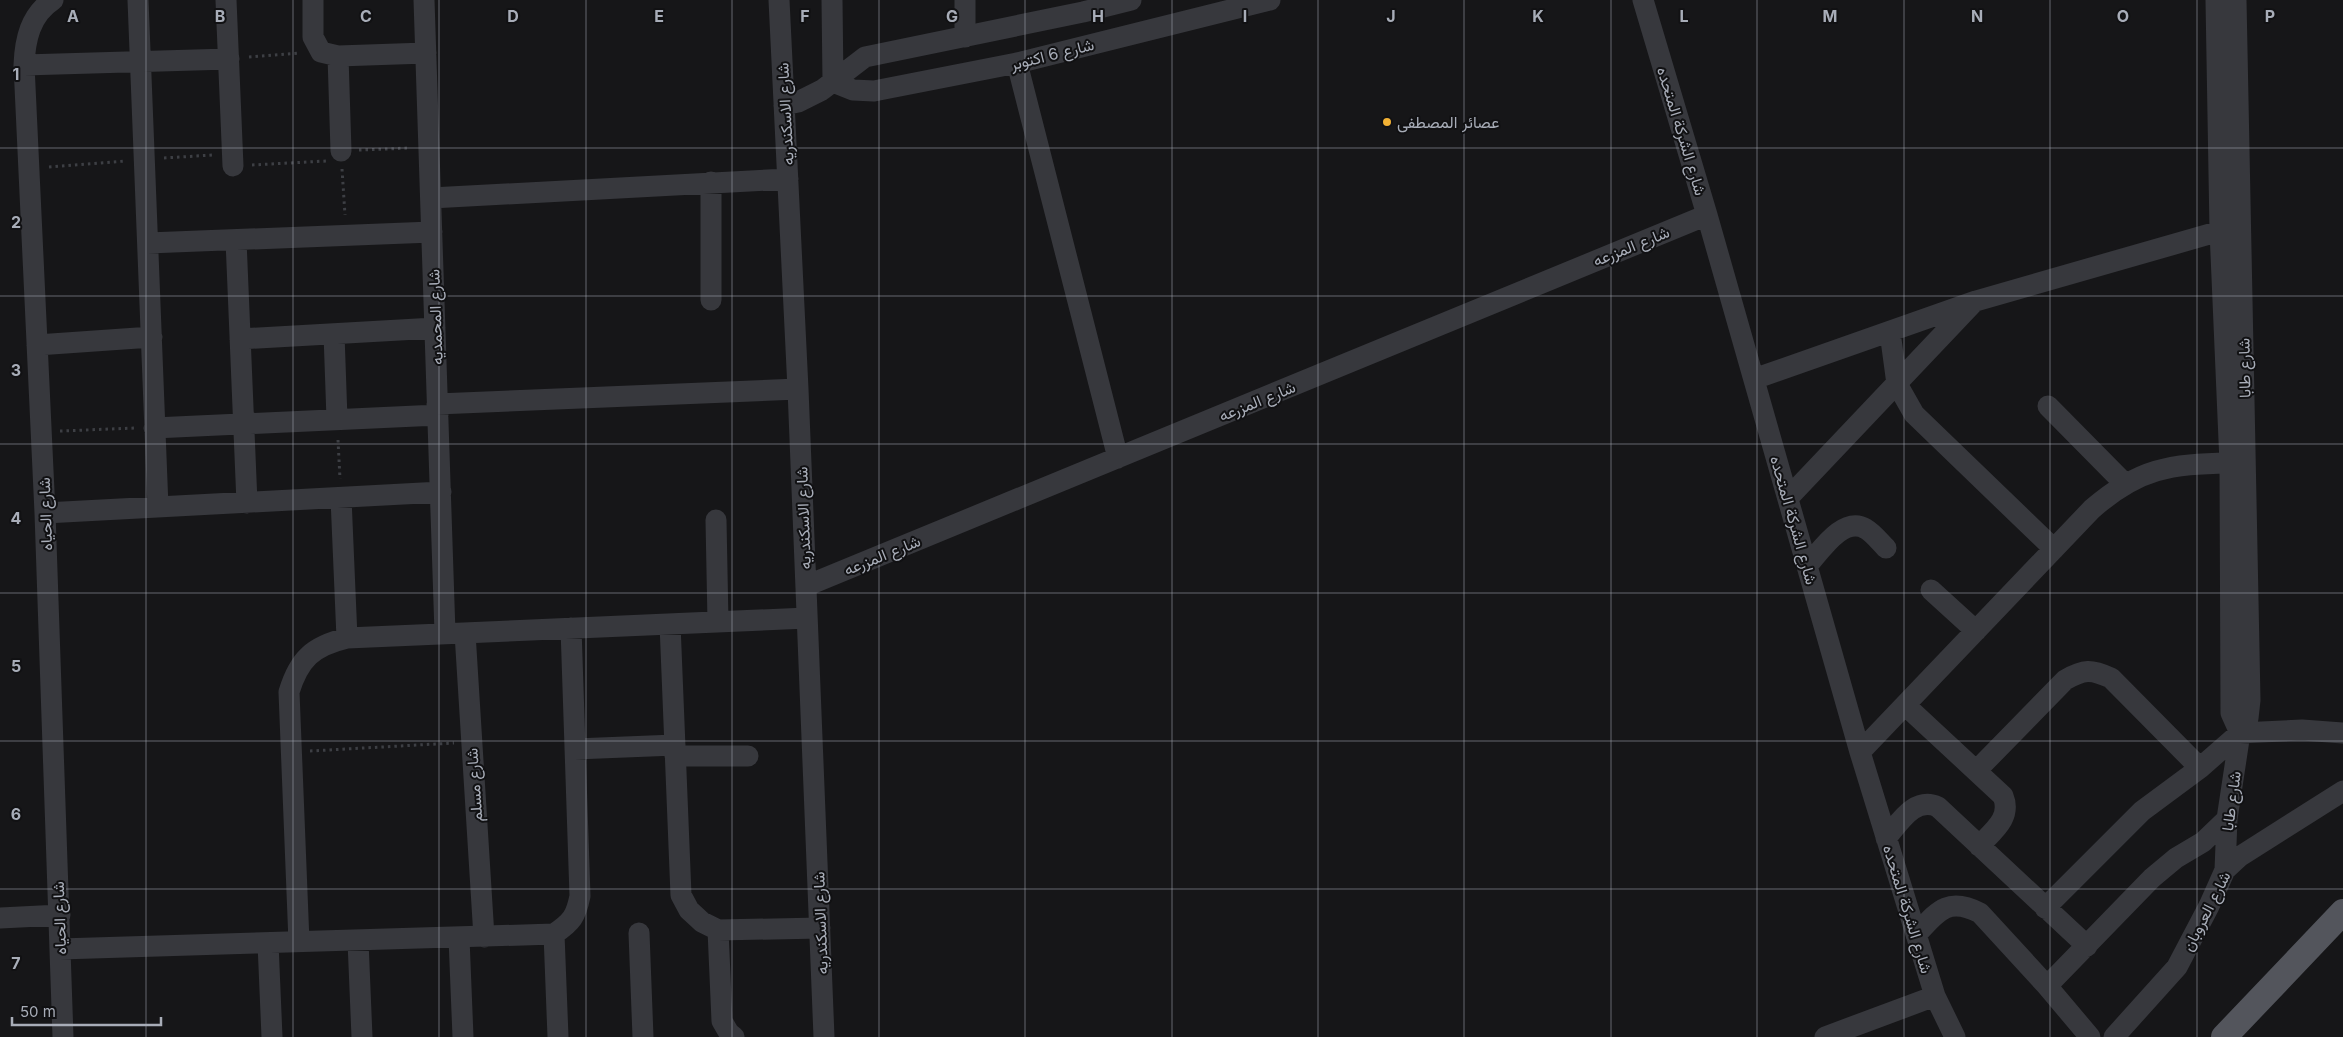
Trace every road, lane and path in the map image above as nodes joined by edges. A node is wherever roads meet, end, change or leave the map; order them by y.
1 (53, 0) edge
2 (138, 0) edge
3 (226, 0) edge
4 (313, 0) edge
5 (424, 0) edge
6 (779, 0) edge
7 (832, 0) edge
8 (965, 0) edge
9 (1131, 0) edge
10 (1270, 0) edge
11 (1643, 0) edge
12 (2216, 0) edge
13 (2236, 0) edge
14 (1083, 6) edge
15 (965, 37) junction
16 (426, 53) junction
17 (329, 54) junction
18 (229, 59) junction
19 (141, 62) junction
20 (1018, 62) junction
21 (24, 65) junction
22 (833, 82) junction
23 (784, 104) junction
24 (429, 147) junction
25 (341, 156) junction
26 (145, 159) junction
27 (233, 160) junction
28 (29, 168) junction
29 (788, 179) junction
30 (711, 182) junction
31 (430, 198) junction
32 (1707, 215) junction
33 (2220, 231) junction
34 (432, 232) junction
35 (346, 236) junction
36 (236, 240) junction
37 (148, 243) junction
38 (712, 300) dead end
39 (1976, 301) junction
40 (435, 328) junction
41 (1890, 332) junction
42 (334, 334) junction
43 (152, 337) junction
44 (240, 339) junction
45 (37, 345) junction
46 (1754, 379) junction
47 (1896, 384) junction
48 (798, 388) junction
49 (2048, 406) dead end
50 (438, 410) junction
51 (338, 420) junction
52 (243, 424) junction
53 (154, 428) junction
54 (41, 431) junction
55 (1118, 458) junction
56 (2230, 463) junction
57 (2125, 484) junction
58 (441, 492) junction
59 (341, 498) junction
60 (1788, 498) junction
61 (247, 503) junction
62 (158, 507) junction
63 (45, 513) junction
64 (716, 520) dead end
65 (1886, 548) dead end
66 (2054, 549) junction
67 (1807, 566) junction
68 (806, 586) junction
69 (1931, 590) dead end
70 (808, 618) junction
71 (718, 622) junction
72 (670, 624) junction
73 (571, 628) junction
74 (1976, 631) junction
75 (455, 633) junction
76 (347, 638) junction
77 (1905, 705) junction
78 (2240, 733) junction
79 (2343, 733) edge
80 (472, 742) junction
81 (575, 749) junction
82 (675, 750) junction
83 (291, 752) junction
84 (1860, 752) junction
85 (748, 756) dead end
86 (2200, 768) junction
87 (1976, 771) junction
88 (2343, 792) edge
89 (2227, 818) junction
90 (1886, 838) junction
91 (1979, 846) junction
92 (2225, 870) junction
93 (2045, 908) junction
94 (2343, 912) edge
95 (60, 915) junction
96 (0, 918) edge
97 (820, 928) junction
98 (718, 930) junction
99 (639, 933) dead end
100 (554, 934) junction
101 (1916, 935) junction
102 (484, 937) junction
103 (459, 938) junction
104 (358, 941) junction
105 (299, 942) junction
106 (268, 943) junction
107 (2086, 946) junction
108 (60, 949) junction
109 (2047, 986) junction
110 (1935, 996) junction
111 (63, 1037) edge
112 (272, 1037) edge
113 (362, 1037) edge
114 (463, 1037) edge
115 (558, 1037) edge
116 (643, 1037) edge
117 (734, 1037) edge
118 (824, 1037) edge
119 (1825, 1037) edge
120 (1955, 1037) edge
121 (2090, 1037) edge
122 (2114, 1037) edge
123 (2224, 1037) edge

1 - 21 street, شارع الحياه
2 - 19 street
3 - 18 street
4 - 17 street
5 - 16 street, شارع المحمديه
6 - 23 street, شارع الاسكندريه
7 - 22 street
8 - 15 street
9 - 14 street, شارع 6 اكتوبر
10 - 20 street, شارع 6 اكتوبر
11 - 32 street, شارع الشركة المتحده
12 - 33 street, شارع طابا
13 - 78 street, شارع طابا
14 - 15 street, شارع 6 اكتوبر
15 - 22 street, شارع 6 اكتوبر
16 - 17 street
16 - 24 street, شارع المحمديه
17 - 18 path
17 - 25 street
18 - 19 street
18 - 27 street
19 - 21 street
19 - 26 street
20 - 22 street, شارع 6 اكتوبر
20 - 55 street
21 - 28 street, شارع الحياه
22 - 23 street, شارع 6 اكتوبر
23 - 29 street, شارع الاسكندريه
24 - 25 path
24 - 31 street, شارع المحمديه
25 - 27 path
25 - 35 path
26 - 27 path
26 - 28 path
26 - 37 street
28 - 45 street, شارع الحياه
29 - 30 street
29 - 48 street, شارع الاسكندريه
30 - 31 street
30 - 38 street
31 - 34 street, شارع المحمديه
32 - 46 street, شارع الشركة المتحده
32 - 55 street, شارع المزرعه
33 - 39 street
33 - 56 street, شارع طابا
34 - 35 street
34 - 40 street, شارع المحمديه
35 - 36 street
36 - 37 street
36 - 44 street
37 - 43 street
39 - 41 street
39 - 47 street
40 - 42 street
40 - 50 street, شارع المحمديه
41 - 46 street
41 - 47 street
42 - 44 street
42 - 51 street
43 - 45 street
43 - 53 street
44 - 52 street
45 - 54 street, شارع الحياه
46 - 60 street, شارع الشركة المتحده
47 - 60 street
47 - 66 street
48 - 50 street
48 - 68 street, شارع الاسكندريه
49 - 57 street
50 - 51 street
50 - 58 street, شارع المحمديه
51 - 52 street
51 - 59 path
52 - 53 street
52 - 61 street
53 - 54 path
53 - 62 street
54 - 63 street, شارع الحياه
55 - 68 street, شارع المزرعه
56 - 57 street
56 - 78 street, شارع طابا
57 - 66 street
58 - 59 street
58 - 75 street, شارع المحمديه
59 - 61 street
59 - 76 street
60 - 67 street, شارع الشركة المتحده
61 - 62 street
62 - 63 street
63 - 95 street, شارع الحياه
64 - 71 street
65 - 67 street
66 - 74 street
67 - 84 street, شارع الشركة المتحده
68 - 70 street, شارع الاسكندريه
69 - 74 street
70 - 71 street
70 - 97 street, شارع الاسكندريه
71 - 72 street
72 - 73 street
72 - 82 street
73 - 75 street
73 - 81 street
74 - 77 street
75 - 76 street
75 - 80 street, شارع مسلم
76 - 83 street
77 - 84 street
77 - 87 street
78 - 79 street
78 - 86 street
78 - 89 street, شارع طابا
80 - 83 path
80 - 102 street, شارع مسلم
81 - 82 street
81 - 100 street
82 - 85 street
82 - 98 street
83 - 105 street
84 - 90 street, شارع الشركة المتحده
86 - 87 street
86 - 93 street
87 - 91 street
88 - 92 street, شارع العروبان
89 - 92 street, شارع طابا
89 - 107 street
90 - 91 street
90 - 101 street, شارع الشركة المتحده
91 - 93 street
92 - 122 street, شارع العروبان
93 - 107 street
94 - 123 main road
95 - 96 street
95 - 108 street, شارع الحياه
97 - 98 street
97 - 118 street, شارع الاسكندريه
98 - 117 street
99 - 116 street
100 - 102 street
100 - 115 street
101 - 109 street
101 - 110 street, شارع الشركة المتحده
102 - 103 street
103 - 104 street
103 - 114 street
104 - 105 street
104 - 113 street
105 - 106 street
106 - 108 street
106 - 112 street
107 - 109 street
108 - 111 street, شارع الحياه
109 - 121 street
110 - 119 street
110 - 120 street, شارع الشركة المتحده

